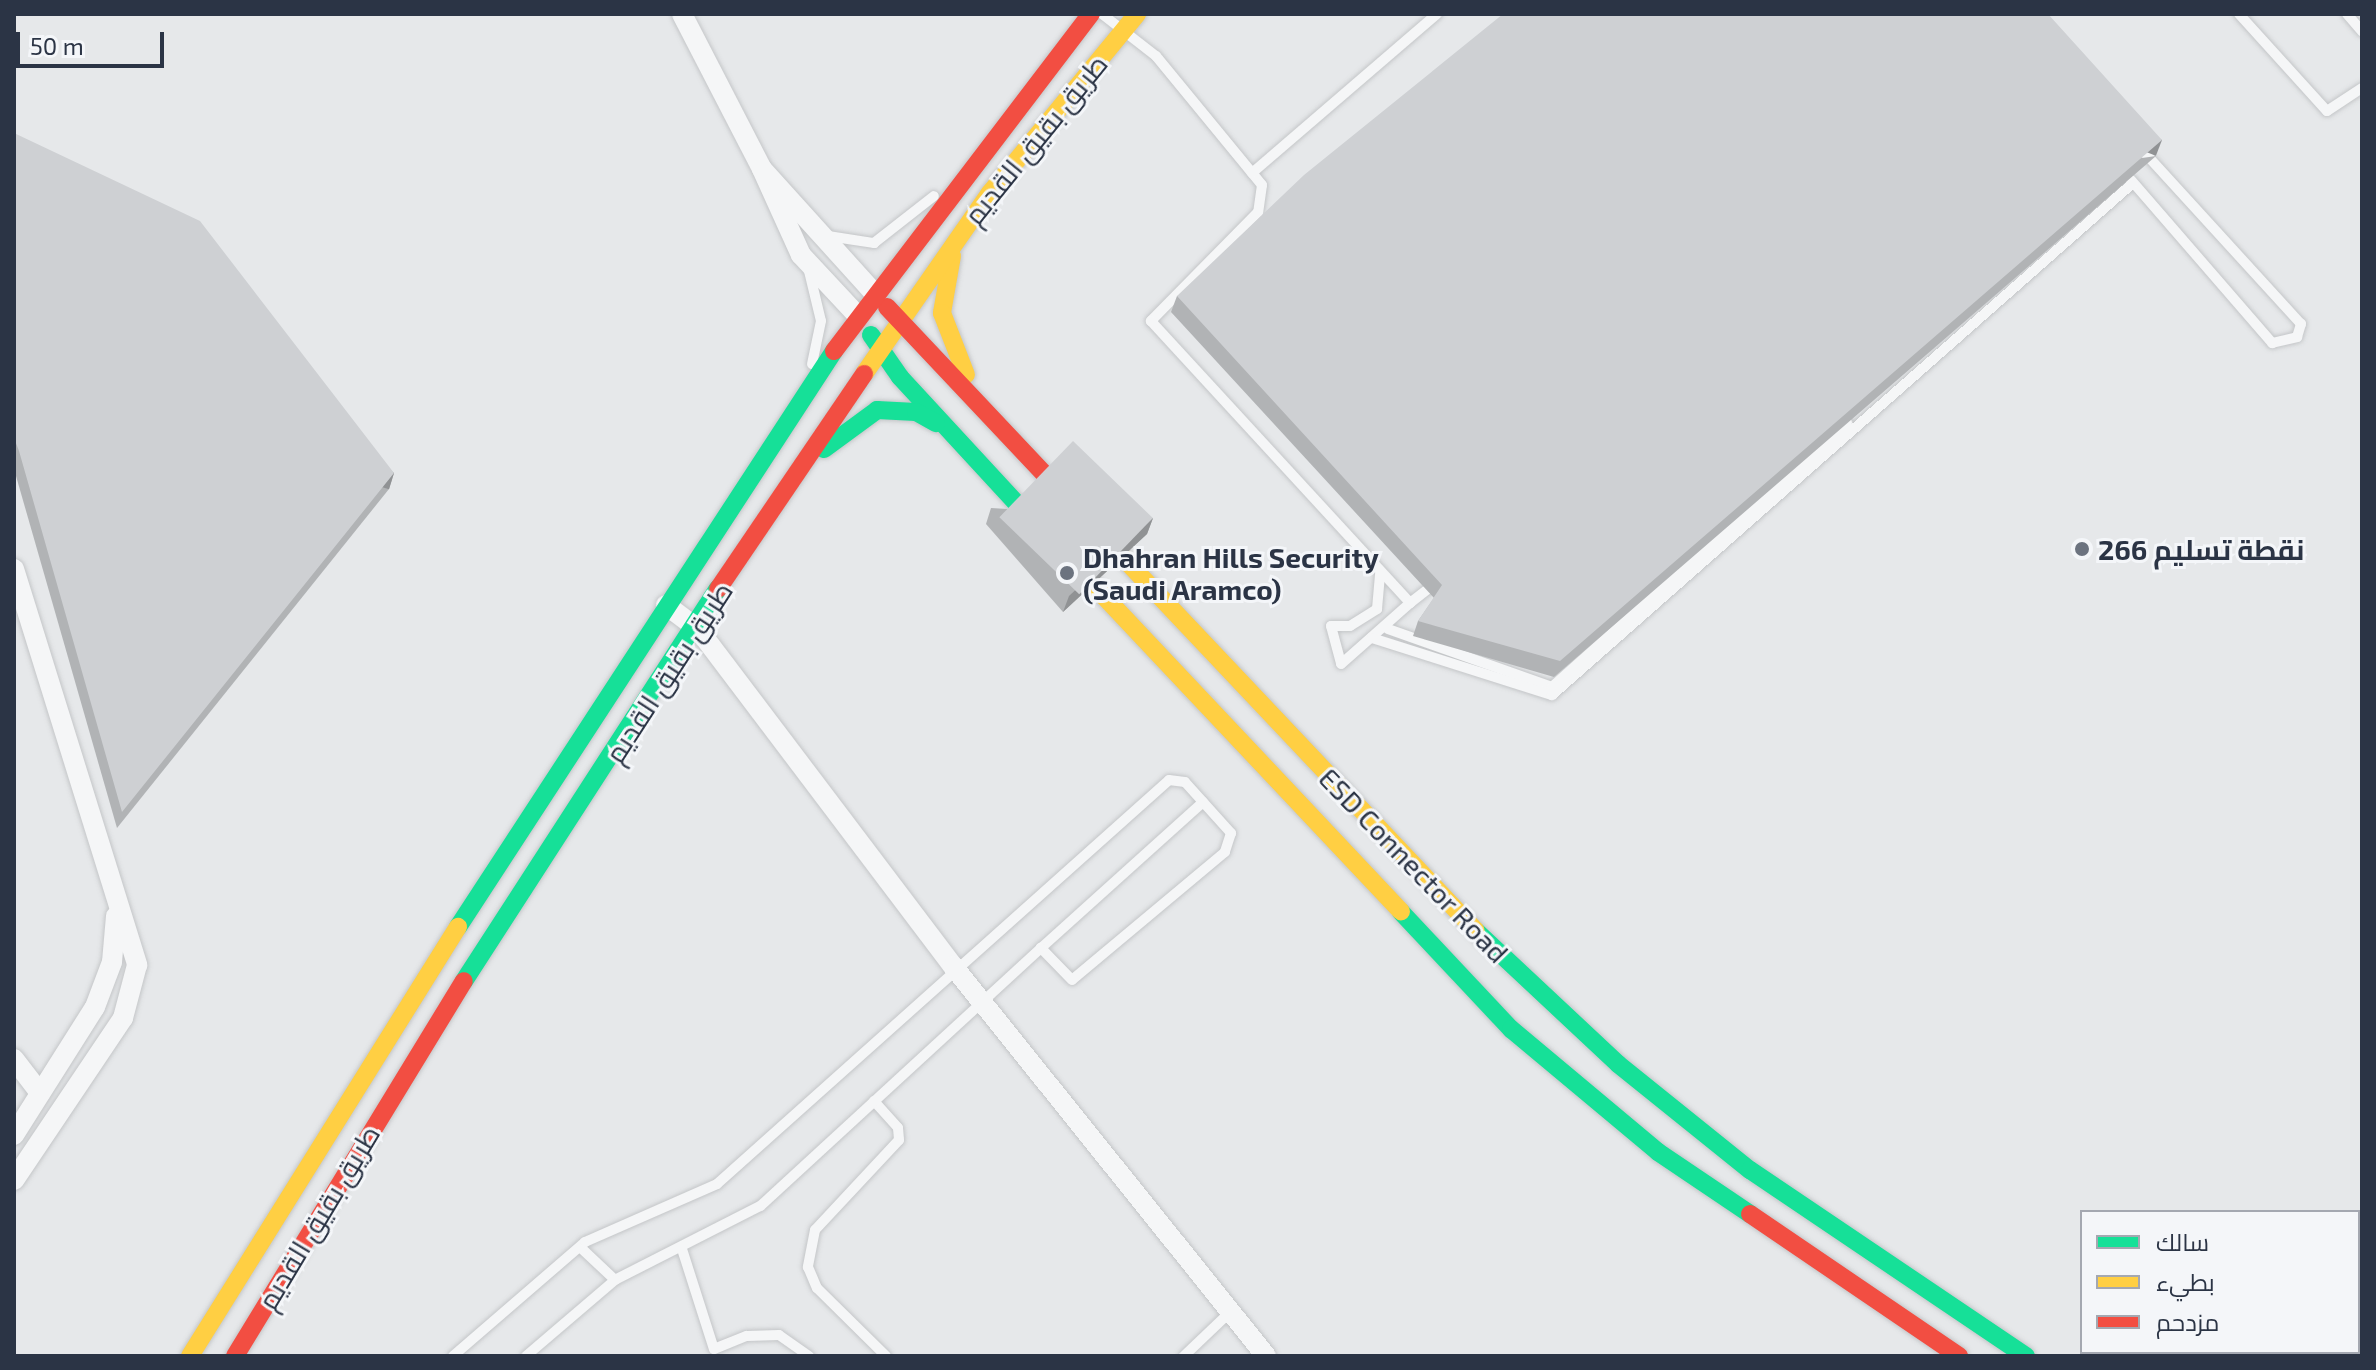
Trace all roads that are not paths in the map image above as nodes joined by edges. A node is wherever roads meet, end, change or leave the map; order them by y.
1 (682, 14) edge
2 (1091, 14) edge
3 (1102, 14) edge
4 (1137, 14) edge
5 (1437, 14) edge
6 (2239, 14) edge
7 (2347, 14) edge
8 (1123, 30) junction
9 (2362, 31) edge
10 (2362, 88) edge
11 (2134, 140) edge
12 (965, 168) junction
13 (762, 169) junction
14 (1252, 173) junction
15 (2129, 178) junction
16 (968, 223) junction
17 (816, 229) junction
18 (801, 255) junction
19 (873, 292) junction
20 (857, 315) junction
21 (898, 318) junction
22 (880, 346) junction
23 (803, 396) junction
24 (945, 428) junction
25 (1002, 429) junction
26 (776, 499) junction
27 (14, 569) edge
28 (1380, 569) junction
29 (1449, 583) edge
30 (1410, 603) junction
31 (666, 605) junction
32 (698, 629) junction
33 (1388, 629) junction
34 (1372, 638) junction
35 (1268, 711) junction
36 (1238, 738) junction
37 (1203, 802) junction
38 (116, 908) junction
39 (1041, 948) junction
40 (953, 966) junction
41 (981, 1001) junction
42 (14, 1059) edge
43 (40, 1093) junction
44 (874, 1101) junction
45 (14, 1135) edge
46 (14, 1180) edge
47 (580, 1247) junction
48 (682, 1249) junction
49 (615, 1280) junction
50 (1230, 1312) junction
51 (715, 1353) edge
52 (190, 1356) edge
53 (235, 1356) edge
54 (453, 1356) edge
55 (526, 1356) edge
56 (809, 1356) edge
57 (886, 1356) edge
58 (1184, 1356) edge
59 (1266, 1356) edge
60 (1959, 1356) edge
61 (2026, 1356) edge

1 - 13 street
2 - 12 main road, طريق بقيق القديم
3 - 8 lane
4 - 8 main road, طريق بقيق القديم
5 - 14 lane
6 - 10 lane
7 - 9 lane
8 - 14 lane
8 - 16 main road, طريق بقيق القديم
11 - 15 lane
12 - 17 lane
12 - 19 main road, طريق بقيق القديم
13 - 17 street
13 - 18 street
14 - 28 lane
15 - 33 lane
15 - 34 lane
16 - 21 main road, طريق بقيق القديم
16 - 25 main road
17 - 19 street
18 - 20 street
18 - 23 lane
19 - 20 main road, طريق بقيق القديم
19 - 21 main road, ESD Connector Road
20 - 22 main road, ESD Connector Road
20 - 23 main road, طريق بقيق القديم
21 - 22 main road, طريق بقيق القديم
21 - 25 main road, ESD Connector Road
22 - 24 main road, ESD Connector Road
22 - 26 main road, طريق بقيق القديم
23 - 31 main road, طريق بقيق القديم
24 - 26 main road
24 - 36 main road, ESD Connector Road
25 - 35 main road, ESD Connector Road
26 - 32 main road, طريق بقيق القديم
27 - 38 street
28 - 30 lane
28 - 34 lane
29 - 30 lane
30 - 33 lane
31 - 32 street
31 - 52 main road, طريق بقيق القديم
32 - 40 street
32 - 53 main road, طريق بقيق القديم
33 - 34 lane
35 - 36 main road
35 - 61 main road, ESD Connector Road
36 - 60 main road, ESD Connector Road
37 - 39 lane
37 - 39 lane
37 - 40 lane
38 - 43 street
38 - 46 street
39 - 41 lane
40 - 41 street
40 - 47 lane
41 - 44 lane
41 - 50 street
42 - 43 street
43 - 45 street
44 - 48 lane
44 - 57 lane
47 - 49 lane
47 - 54 lane
48 - 49 lane
48 - 51 lane
49 - 55 lane
50 - 58 lane
50 - 59 street
51 - 56 lane

